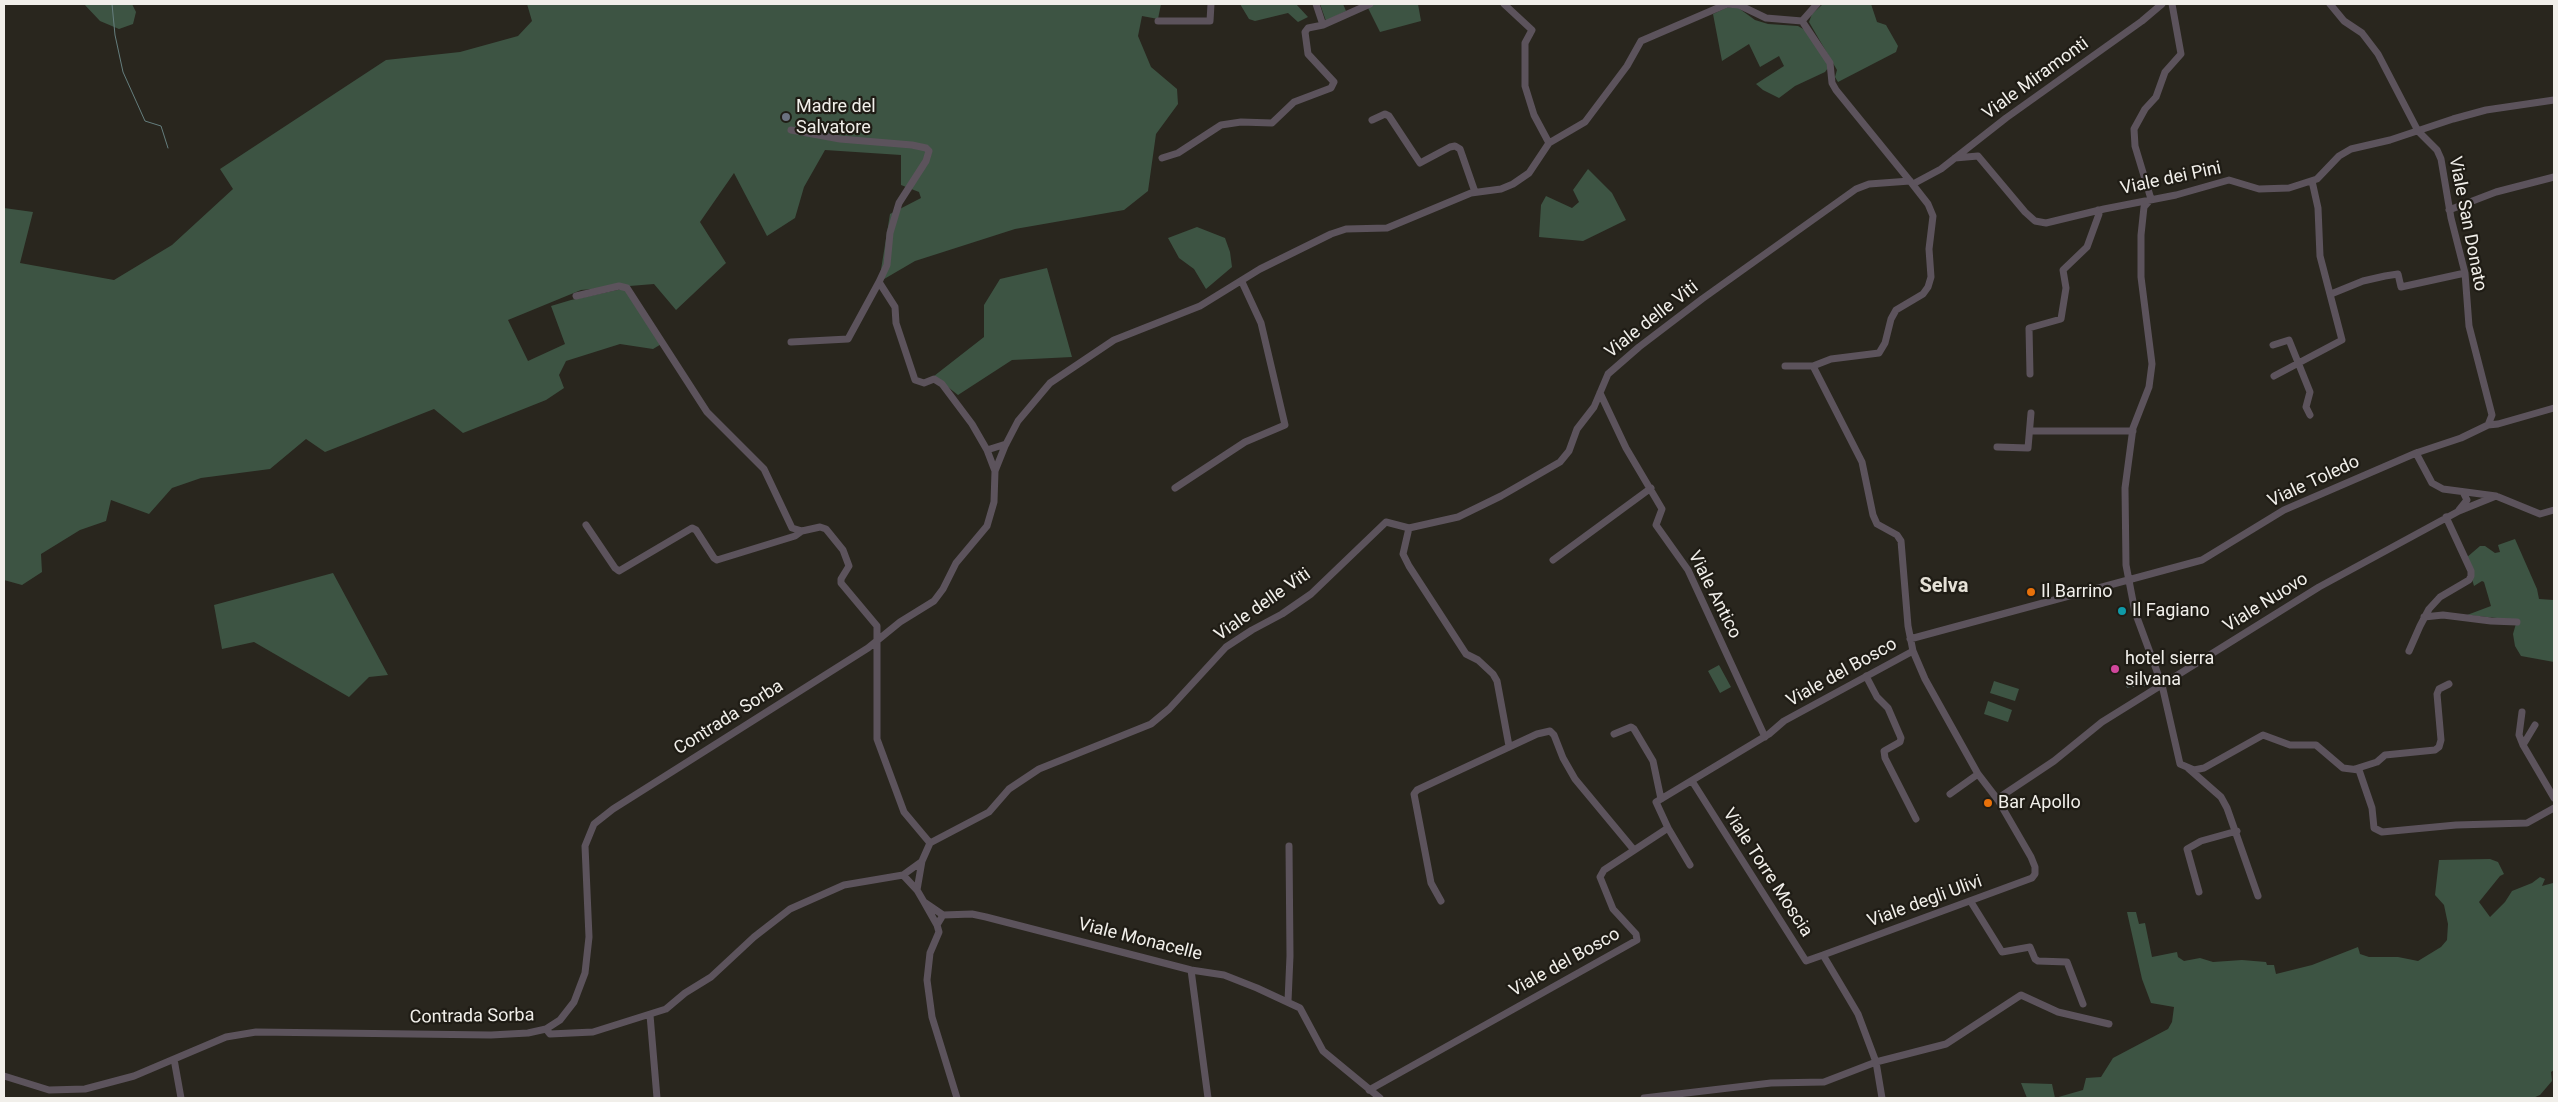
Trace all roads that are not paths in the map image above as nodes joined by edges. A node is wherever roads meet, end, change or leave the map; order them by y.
1 (1211, 4) edge
2 (1316, 4) edge
3 (1370, 4) edge
4 (1504, 4) edge
5 (1817, 4) edge
6 (2162, 4) edge
7 (2172, 4) edge
8 (2330, 4) edge
9 (1158, 21) dead end
10 (1802, 21) junction
11 (1323, 25) junction
12 (2554, 100) edge
13 (1372, 120) dead end
14 (791, 130) dead end
15 (2418, 131) junction
16 (1548, 143) junction
17 (1162, 158) dead end
18 (1955, 158) junction
19 (2554, 178) edge
20 (2312, 181) junction
21 (1913, 185) junction
22 (1475, 192) junction
23 (2151, 199) junction
24 (2098, 210) junction
25 (2449, 210) junction
26 (2465, 273) junction
27 (878, 282) junction
28 (1242, 282) junction
29 (2331, 294) junction
30 (576, 296) dead end
31 (791, 342) dead end
32 (2274, 345) dead end
33 (2298, 363) junction
34 (1785, 366) dead end
35 (1813, 366) junction
36 (2030, 374) dead end
37 (2274, 376) dead end
38 (1600, 393) junction
39 (2554, 408) edge
40 (2031, 413) dead end
41 (2310, 415) dead end
42 (2488, 425) junction
43 (2031, 431) junction
44 (2133, 431) junction
45 (1006, 444) junction
46 (1997, 447) dead end
47 (987, 450) junction
48 (2416, 453) junction
49 (995, 471) junction
50 (1175, 488) dead end
51 (1651, 488) junction
52 (2463, 492) junction
53 (2478, 494) junction
54 (2496, 496) junction
55 (2465, 504) junction
56 (2475, 504) junction
57 (2459, 510) junction
58 (2554, 510) edge
59 (2446, 518) junction
60 (586, 525) dead end
61 (1409, 528) junction
62 (802, 532) junction
63 (1553, 560) dead end
64 (2128, 580) junction
65 (2424, 617) junction
66 (2517, 622) dead end
67 (1910, 639) junction
68 (877, 642) junction
69 (1914, 651) junction
70 (2409, 651) dead end
71 (1866, 676) junction
72 (2162, 684) junction
73 (2449, 684) dead end
74 (2522, 712) dead end
75 (2535, 725) dead end
76 (1614, 734) dead end
77 (1765, 737) junction
78 (1510, 746) junction
79 (2523, 746) junction
80 (2188, 768) junction
81 (2355, 768) junction
82 (1978, 774) junction
83 (1692, 781) junction
84 (1950, 794) dead end
85 (2554, 798) edge
86 (1661, 799) junction
87 (1997, 799) junction
88 (2554, 808) edge
89 (1916, 819) dead end
90 (1668, 828) junction
91 (2237, 831) junction
92 (930, 843) junction
93 (1289, 846) dead end
94 (1634, 850) junction
95 (922, 861) junction
96 (1690, 865) dead end
97 (903, 875) junction
98 (917, 890) junction
99 (2199, 892) dead end
100 (2258, 896) dead end
101 (1442, 901) dead end
102 (924, 902) junction
103 (1971, 902) junction
104 (943, 915) junction
105 (937, 925) junction
106 (1823, 955) junction
107 (1190, 970) junction
108 (1288, 1001) junction
109 (2083, 1004) dead end
110 (650, 1015) junction
111 (2110, 1024) dead end
112 (546, 1029) junction
113 (174, 1059) junction
114 (1876, 1062) junction
115 (4, 1076) edge
116 (1370, 1090) junction
117 (181, 1098) edge
118 (657, 1098) edge
119 (957, 1098) edge
120 (1208, 1098) edge
121 (1380, 1098) edge
122 (1644, 1098) edge
123 (1882, 1098) edge

1 - 9 street
2 - 11 street
3 - 11 street
4 - 16 street
5 - 10 street
6 - 18 street, Viale Miramonti
7 - 23 street
8 - 15 street, Viale San Donato
10 - 16 street
10 - 21 street
11 - 17 street
12 - 15 street, Viale dei Pini
13 - 22 street
14 - 27 street
15 - 20 street, Viale dei Pini
15 - 25 street, Viale San Donato
16 - 22 street
18 - 21 street, Viale Miramonti
18 - 24 street, Viale dei Pini
19 - 25 street
20 - 23 street, Viale dei Pini
20 - 29 street
21 - 35 street
21 - 38 street, Viale delle Viti
22 - 28 street
23 - 24 street, Viale dei Pini
23 - 44 street
24 - 36 street
25 - 26 street, Viale San Donato
26 - 29 street
26 - 42 street, Viale San Donato
27 - 31 street
27 - 47 street
28 - 45 street
28 - 50 street
29 - 33 street
30 - 62 street
32 - 33 street
33 - 37 street
33 - 41 street
34 - 35 street
35 - 67 street
38 - 51 street, Viale Antico
38 - 61 street, Viale delle Viti
39 - 42 street, Viale Toledo
40 - 43 street
42 - 48 street, Viale Toledo
43 - 44 street
43 - 46 street
44 - 64 street
45 - 47 street
45 - 49 street
47 - 49 street
48 - 52 street
48 - 64 street, Viale Toledo
49 - 68 street, Contrada Sorba
51 - 63 street
51 - 77 street, Viale Antico
52 - 53 street
52 - 55 street
53 - 54 street
53 - 55 street, Viale Nuovo
53 - 56 street
54 - 56 street, Viale Nuovo
54 - 58 street
55 - 57 street, Viale Nuovo
56 - 57 street, Viale Nuovo
57 - 59 street, Viale Nuovo
59 - 65 street
59 - 72 street, Viale Nuovo
60 - 62 street
61 - 78 street
61 - 92 street, Viale delle Viti
62 - 68 street
64 - 67 street, Viale Toledo
64 - 72 street
65 - 66 street
65 - 70 street
67 - 69 street
68 - 92 street
68 - 112 street, Contrada Sorba
69 - 71 street, Viale del Bosco
69 - 82 street
71 - 77 street, Viale del Bosco
71 - 89 street
72 - 80 street
72 - 87 street, Viale Nuovo
73 - 81 street
74 - 79 street
75 - 79 street
76 - 86 street
77 - 83 street, Viale del Bosco
78 - 94 street
78 - 101 street
79 - 85 street
80 - 81 street
80 - 91 street
81 - 88 street
82 - 84 street
82 - 87 street
83 - 86 street, Viale del Bosco
83 - 106 street, Viale Torre Moscia
86 - 90 street
87 - 103 street, Viale degli Ulivi
90 - 94 street, Viale del Bosco
90 - 96 street
91 - 99 street
91 - 100 street
92 - 95 street
93 - 108 street
94 - 116 street, Viale del Bosco
95 - 97 street
95 - 98 street
97 - 98 street
97 - 110 street
98 - 102 street
102 - 104 street
102 - 105 street
103 - 106 street, Viale degli Ulivi
103 - 109 street
104 - 105 street
104 - 107 street, Viale Monacelle
105 - 119 street
106 - 114 street, Viale Torre Moscia
107 - 108 street, Viale Monacelle
107 - 120 street
108 - 116 street, Viale Monacelle
110 - 112 street
110 - 118 street
111 - 114 street
112 - 113 street, Contrada Sorba
113 - 115 street, Contrada Sorba
113 - 117 street
114 - 122 street
114 - 123 street, Viale Torre Moscia
116 - 121 street, Viale Monacelle

